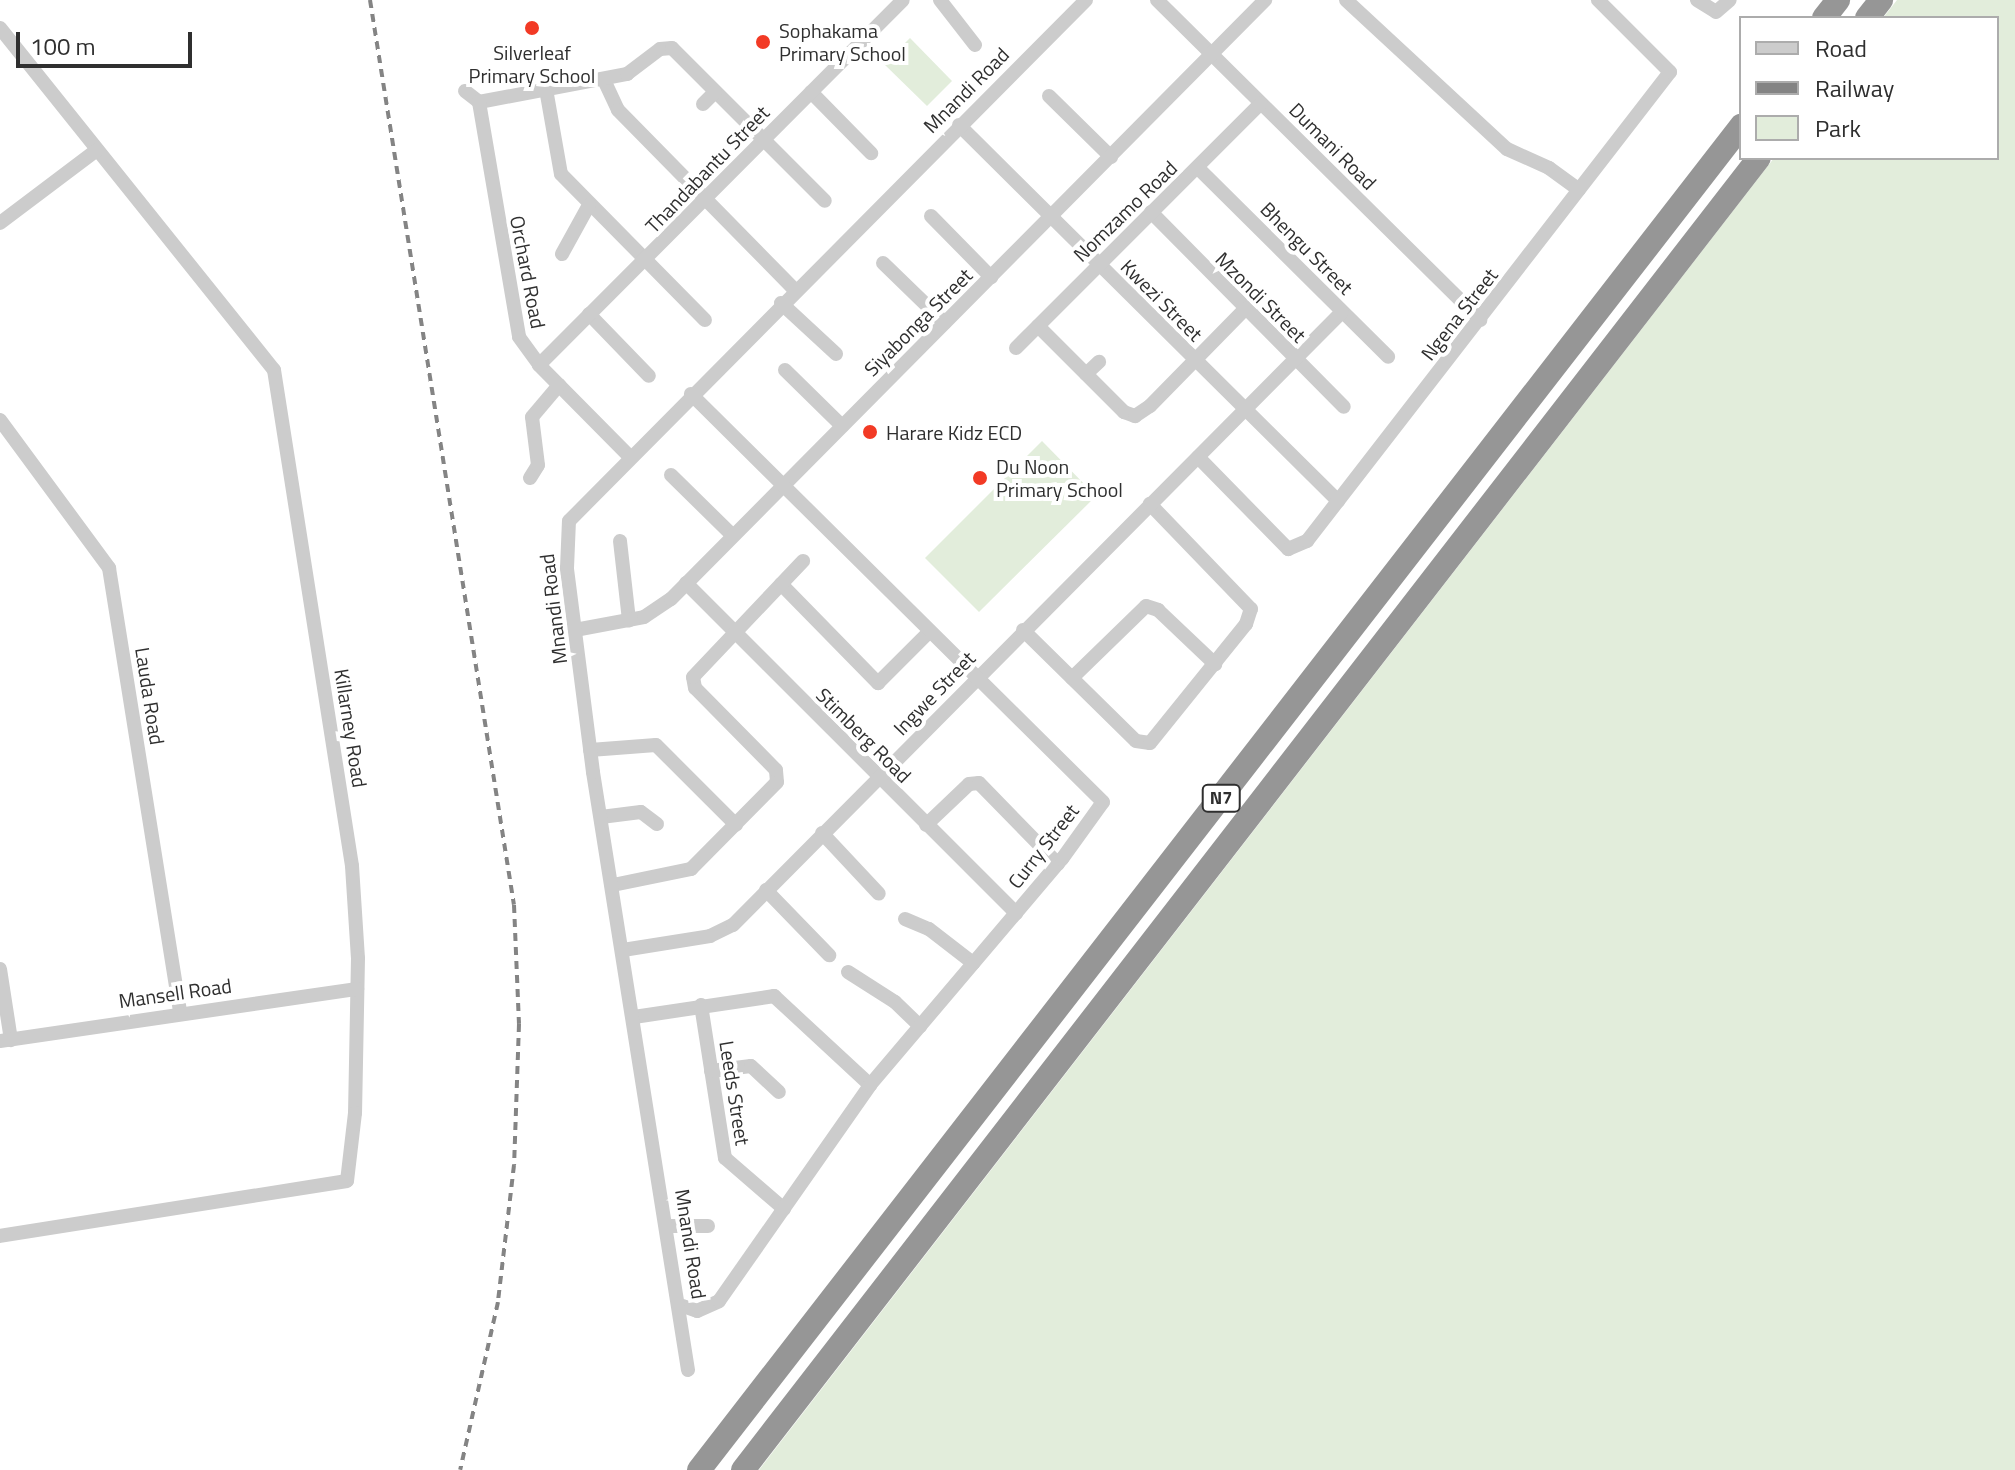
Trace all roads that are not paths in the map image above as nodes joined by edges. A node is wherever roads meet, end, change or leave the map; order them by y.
1 (903, 0) edge
2 (940, 0) edge
3 (1086, 0) edge
4 (1157, 0) edge
5 (1346, 0) edge
6 (1598, 0) edge
7 (1697, 0) edge
8 (1730, 0) edge
9 (1838, 0) edge
10 (1881, 0) edge
11 (1263, 1) edge
12 (1826, 16) edge
13 (1869, 16) edge
14 (0, 28) edge
15 (975, 45) dead end
16 (1211, 53) junction
17 (604, 80) junction
18 (546, 89) junction
19 (465, 91) dead end
20 (715, 92) junction
21 (811, 92) junction
22 (1049, 96) dead end
23 (479, 102) junction
24 (1261, 103) junction
25 (703, 104) dead end
26 (959, 125) junction
27 (1739, 129) edge
28 (764, 140) junction
29 (97, 150) junction
30 (871, 153) dead end
31 (1111, 157) junction
32 (1757, 160) edge
33 (1198, 168) junction
34 (1579, 190) junction
35 (706, 199) junction
36 (825, 201) dead end
37 (589, 205) junction
38 (1151, 212) junction
39 (931, 216) dead end
40 (1053, 218) junction
41 (0, 223) edge
42 (562, 254) dead end
43 (647, 259) junction
44 (883, 263) dead end
45 (1099, 264) junction
46 (991, 277) junction
47 (795, 290) junction
48 (781, 303) junction
49 (1245, 309) junction
50 (1342, 312) junction
51 (589, 314) junction
52 (705, 320) dead end
53 (1480, 320) junction
54 (945, 323) junction
55 (1038, 326) junction
56 (1016, 348) dead end
57 (836, 354) dead end
58 (1388, 357) dead end
59 (1195, 360) junction
60 (1295, 360) junction
61 (1099, 362) dead end
62 (539, 365) junction
63 (785, 370) dead end
64 (1086, 374) junction
65 (649, 376) dead end
66 (559, 385) junction
67 (691, 394) junction
68 (1344, 407) dead end
69 (1245, 410) junction
70 (0, 420) edge
71 (842, 426) junction
72 (629, 456) junction
73 (1198, 457) junction
74 (671, 475) dead end
75 (530, 478) dead end
76 (783, 485) junction
77 (1338, 501) junction
78 (1150, 504) junction
79 (732, 535) junction
80 (620, 541) dead end
81 (803, 561) dead end
82 (686, 583) junction
83 (781, 584) junction
84 (629, 620) junction
85 (575, 630) junction
86 (1023, 630) junction
87 (733, 632) junction
88 (929, 632) junction
89 (1215, 664) junction
90 (976, 678) junction
91 (1072, 678) junction
92 (878, 683) junction
93 (876, 699) dead end
94 (590, 750) junction
95 (880, 777) junction
96 (601, 817) junction
97 (657, 824) dead end
98 (736, 825) junction
99 (926, 825) junction
100 (822, 833) junction
101 (1058, 864) junction
102 (613, 885) junction
103 (766, 890) junction
104 (879, 894) dead end
105 (1016, 913) junction
106 (905, 919) dead end
107 (623, 950) junction
108 (829, 955) dead end
109 (973, 963) junction
110 (0, 969) edge
111 (848, 972) dead end
112 (357, 989) junction
113 (701, 1005) junction
114 (180, 1012) junction
115 (634, 1017) junction
116 (920, 1026) junction
117 (6, 1040) edge
118 (711, 1071) junction
119 (870, 1085) junction
120 (779, 1092) dead end
121 (784, 1209) junction
122 (669, 1226) junction
123 (708, 1226) dead end
124 (0, 1236) edge
125 (680, 1305) junction
126 (688, 1370) dead end
127 (699, 1470) edge
128 (743, 1470) edge

1 - 21 street, Thandabantu Street
2 - 15 street
3 - 26 street, Mnandi Road
4 - 16 street, Dumani Road
5 - 34 street
6 - 34 street, Ngena Street
7 - 8 street
9 - 12 highway
10 - 13 highway
11 - 16 street, Siyabonga Street
14 - 29 street, Killarney Road
16 - 24 street, Dumani Road
16 - 31 street, Siyabonga Street
17 - 18 street
17 - 20 street
17 - 35 street
18 - 23 street
18 - 37 street
19 - 23 street
20 - 25 street
20 - 28 street
21 - 28 street, Thandabantu Street
21 - 30 street
22 - 31 street
23 - 62 street, Orchard Road
24 - 33 street, Nomzamo Road
24 - 53 street, Dumani Road
26 - 40 street, Kwezi Street
26 - 47 street, Mnandi Road
27 - 127 highway, N7
28 - 35 street, Thandabantu Street
28 - 36 street
29 - 41 street
29 - 112 street, Killarney Road
31 - 40 street, Siyabonga Street
32 - 128 highway, N7
33 - 38 street, Nomzamo Road
33 - 50 street, Bhengu Street
34 - 53 street, Ngena Street
35 - 43 street, Thandabantu Street
35 - 47 street
37 - 42 street
37 - 43 street
38 - 45 street, Nomzamo Road
38 - 49 street, Mzondi Street
39 - 46 street
40 - 45 street, Kwezi Street
40 - 46 street, Siyabonga Street
43 - 51 street, Thandabantu Street
43 - 52 street
44 - 54 street
45 - 55 street, Nomzamo Road
45 - 59 street, Kwezi Street
46 - 54 street, Siyabonga Street
47 - 48 street, Mnandi Road
48 - 57 street
48 - 67 street, Mnandi Road
49 - 59 street
49 - 60 street, Mzondi Street
50 - 58 street, Bhengu Street
50 - 60 street, Ingwe Street
51 - 62 street, Thandabantu Street
51 - 65 street
53 - 77 street, Ngena Street
54 - 71 street, Siyabonga Street
55 - 56 street, Nomzamo Road
55 - 64 street
59 - 64 street
59 - 69 street, Kwezi Street
60 - 68 street, Mzondi Street
60 - 69 street, Ingwe Street
61 - 64 street
62 - 66 street, Orchard Road
63 - 71 street
66 - 72 street, Orchard Road
66 - 75 street
67 - 72 street, Mnandi Road
67 - 76 street, Curry Street
69 - 73 street, Ingwe Street
69 - 77 street, Kwezi Street
70 - 114 street, Lauda Road
71 - 76 street, Siyabonga Street
72 - 85 street, Mnandi Road
73 - 77 street, Ngena Street
73 - 78 street, Ingwe Street
74 - 79 street
76 - 79 street, Siyabonga Street
76 - 88 street, Curry Street
78 - 86 street, Ingwe Street
78 - 89 street
79 - 82 street, Siyabonga Street
80 - 84 street
81 - 83 street
82 - 84 street, Siyabonga Street
82 - 87 street, Stimberg Road
83 - 87 street
83 - 92 street
84 - 85 street, Siyabonga Street
85 - 94 street, Mnandi Road
86 - 90 street, Ingwe Street
86 - 91 street
87 - 95 street, Stimberg Road
87 - 98 street
88 - 90 street, Curry Street
88 - 92 street
89 - 91 street
89 - 91 street
90 - 95 street, Ingwe Street
90 - 101 street, Curry Street
92 - 93 street
94 - 96 street, Mnandi Road
94 - 98 street
95 - 99 street, Stimberg Road
95 - 100 street, Ingwe Street
96 - 97 street
96 - 102 street, Mnandi Road
98 - 102 street
99 - 101 street
99 - 105 street, Stimberg Road
100 - 103 street, Ingwe Street
100 - 104 street
101 - 105 street, Curry Street
102 - 107 street, Mnandi Road
103 - 107 street, Ingwe Street
103 - 108 street
105 - 109 street, Curry Street
106 - 109 street
107 - 115 street, Mnandi Road
109 - 116 street, Curry Street
110 - 117 street
111 - 116 street
112 - 114 street, Mansell Road
112 - 124 street, Killarney Road
113 - 115 street
113 - 118 street, Leeds Street
113 - 119 street
114 - 117 street, Mansell Road
115 - 122 street, Mnandi Road
116 - 119 street, Curry Street
118 - 120 street
118 - 121 street, Leeds Street
119 - 121 street, Curry Street
121 - 125 street, Curry Street
122 - 123 street
122 - 125 street, Mnandi Road
125 - 126 street, Mnandi Road

